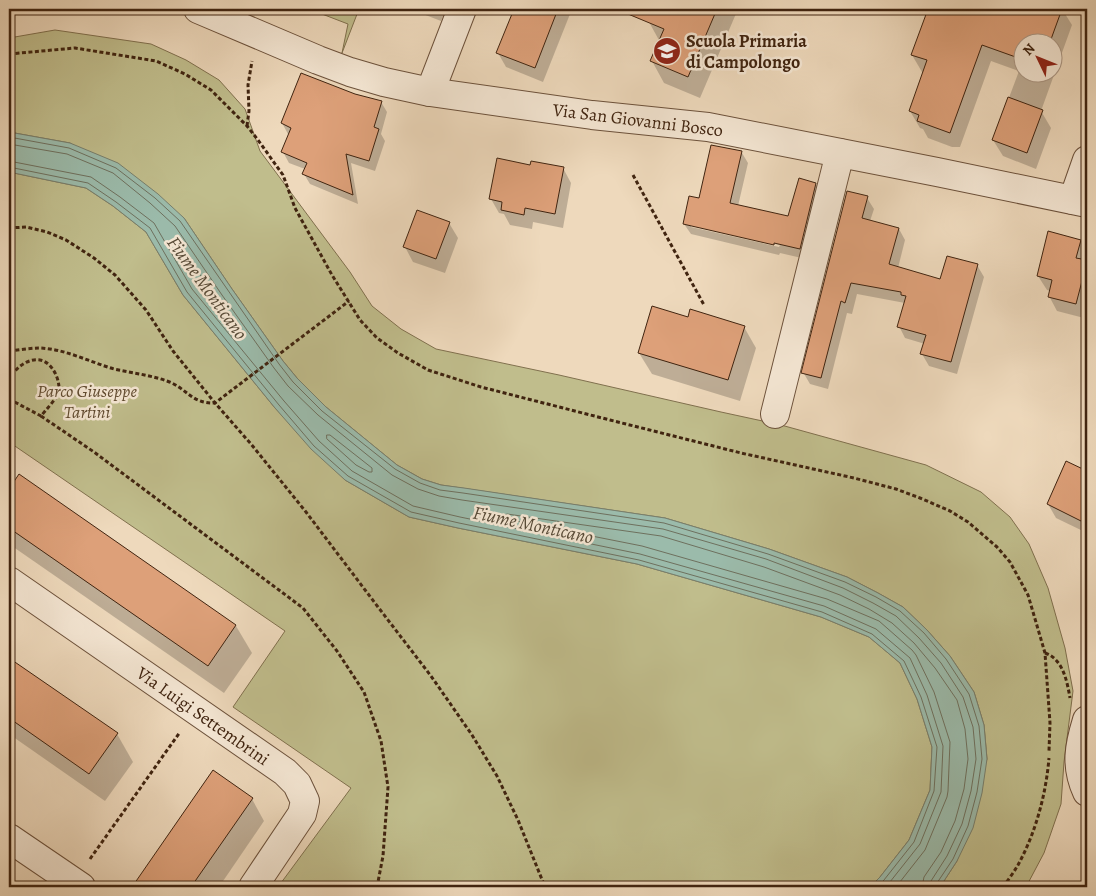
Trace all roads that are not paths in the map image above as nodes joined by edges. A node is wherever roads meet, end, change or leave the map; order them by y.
1 (198, 9) edge
2 (462, 9) edge
3 (430, 92) junction
4 (840, 153) junction
5 (1087, 160) edge
6 (1080, 201) edge
7 (775, 414) dead end
8 (9, 580) edge
9 (1080, 712) edge
10 (1087, 792) edge
11 (11, 845) edge
12 (77, 885) edge
13 (253, 887) edge

1 - 3 street, Via San Giovanni Bosco
2 - 3 street
3 - 4 street, Via San Giovanni Bosco
4 - 6 street, Via San Giovanni Bosco
4 - 7 street
5 - 6 street
8 - 13 street, Via Luigi Settembrini
9 - 10 street
11 - 12 street

